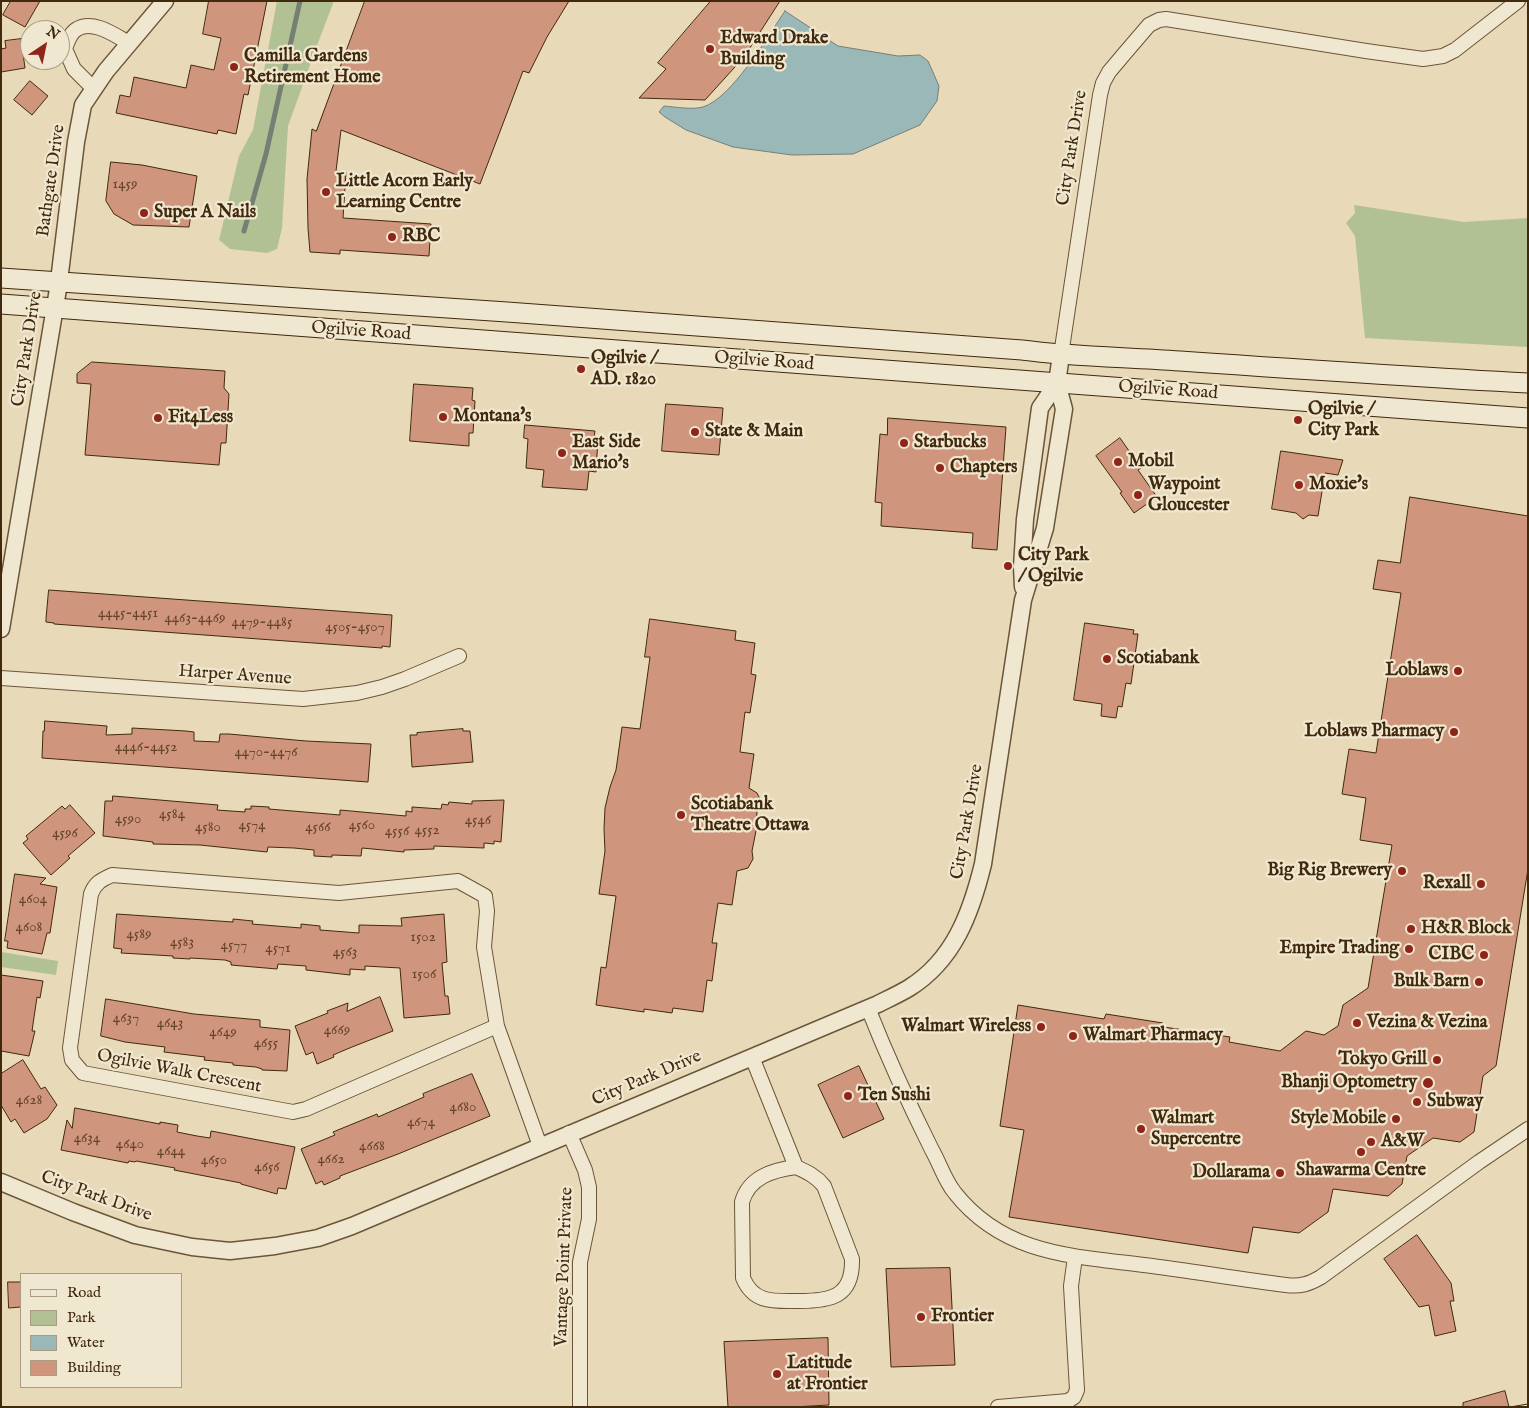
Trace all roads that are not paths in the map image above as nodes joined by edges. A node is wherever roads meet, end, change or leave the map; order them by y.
1 (165, 1) edge
2 (1518, 1) edge
3 (129, 43) junction
4 (93, 88) junction
5 (1, 278) edge
6 (59, 282) junction
7 (1, 304) edge
8 (55, 308) junction
9 (1061, 355) junction
10 (1528, 383) edge
11 (1057, 384) junction
12 (1528, 418) edge
13 (1023, 600) junction
14 (1, 629) edge
15 (459, 656) dead end
16 (1, 678) edge
17 (868, 1008) junction
18 (497, 1026) junction
19 (752, 1057) junction
20 (1528, 1129) edge
21 (569, 1133) junction
22 (540, 1146) junction
23 (802, 1170) junction
24 (1, 1182) edge
25 (1075, 1257) junction
26 (580, 1407) edge
27 (998, 1407) edge

1 - 3 street, Bathgate Drive
2 - 9 street, City Park Drive
3 - 4 street, Bathgate Drive
3 - 4 street
4 - 6 street, Bathgate Drive
5 - 6 main road, Ogilvie Road
6 - 8 street, City Park Drive
6 - 9 main road, Ogilvie Road
7 - 8 main road, Ogilvie Road
8 - 11 main road, Ogilvie Road
8 - 14 street, City Park Drive
9 - 10 main road, Ogilvie Road
9 - 11 street, City Park Drive
11 - 12 main road, Ogilvie Road
11 - 13 street, City Park Drive
11 - 13 street, City Park Drive
13 - 17 street, City Park Drive
15 - 16 street, Harper Avenue
17 - 19 street, City Park Drive
17 - 25 street
18 - 18 street, Ogilvie Walk Crescent
18 - 22 street
19 - 21 street, City Park Drive
19 - 23 street
20 - 25 street
21 - 22 street, City Park Drive
21 - 26 street, Vantage Point Private
22 - 24 street, City Park Drive
23 - 23 street
25 - 27 street

